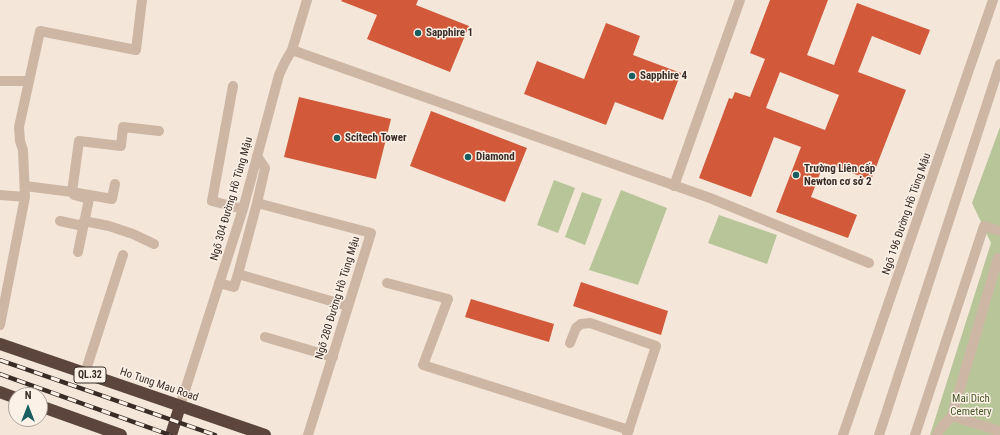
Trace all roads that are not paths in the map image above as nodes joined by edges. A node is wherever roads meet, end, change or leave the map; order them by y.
1 (142, 0) edge
2 (307, 0) edge
3 (740, 0) edge
4 (993, 0) edge
5 (292, 50) junction
6 (1000, 64) edge
7 (0, 80) edge
8 (28, 81) junction
9 (233, 86) dead end
10 (159, 131) dead end
11 (257, 156) junction
12 (115, 184) dead end
13 (24, 186) junction
14 (674, 186) junction
15 (72, 192) junction
16 (0, 195) edge
17 (25, 197) junction
18 (258, 203) junction
19 (243, 209) junction
20 (60, 221) dead end
21 (84, 223) junction
22 (1000, 231) edge
23 (154, 244) dead end
24 (78, 252) dead end
25 (123, 255) dead end
26 (998, 258) dead end
27 (869, 263) dead end
28 (238, 274) junction
29 (219, 283) junction
30 (388, 283) dead end
31 (348, 306) junction
32 (0, 325) edge
33 (265, 337) dead end
34 (570, 343) dead end
35 (0, 344) edge
36 (333, 357) junction
37 (85, 373) junction
38 (180, 406) junction
39 (48, 409) edge
40 (952, 416) junction
41 (1000, 431) edge
42 (628, 432) edge
43 (121, 435) edge
44 (171, 435) edge
45 (265, 435) edge
46 (308, 435) edge
47 (843, 435) edge
48 (879, 435) edge
49 (915, 435) edge
50 (937, 435) edge

1 - 8 street
2 - 5 street, Ngõ 304 Đường Hồ Tùng Mậu
3 - 14 street
4 - 47 street, Ngõ 196 Đường Hồ Tùng Mậu
5 - 11 street, Ngõ 304 Đường Hồ Tùng Mậu
5 - 14 street
6 - 48 street
7 - 8 street
8 - 13 street
9 - 19 street
10 - 15 street
11 - 18 street
11 - 19 street, Ngõ 304 Đường Hồ Tùng Mậu
12 - 15 street
13 - 15 street
13 - 17 street
14 - 27 street
15 - 21 street
16 - 17 street
17 - 32 street
18 - 28 street
18 - 31 street, Ngõ 280 Đường Hồ Tùng Mậu
19 - 29 street, Ngõ 304 Đường Hồ Tùng Mậu
20 - 21 street
21 - 23 street
21 - 24 street
22 - 49 street
25 - 37 street
26 - 40 street
28 - 29 street
28 - 31 street
29 - 38 street, Ngõ 304 Đường Hồ Tùng Mậu
30 - 42 street
31 - 36 street, Ngõ 280 Đường Hồ Tùng Mậu
33 - 36 street
34 - 42 street
35 - 37 highway, Ho Tung Mau Road / QL.32
36 - 46 street, Ngõ 280 Đường Hồ Tùng Mậu
37 - 38 highway, Ho Tung Mau Road / QL.32
38 - 44 highway
38 - 45 highway, Ho Tung Mau Road / QL.32
39 - 43 highway
40 - 41 street
40 - 50 street

